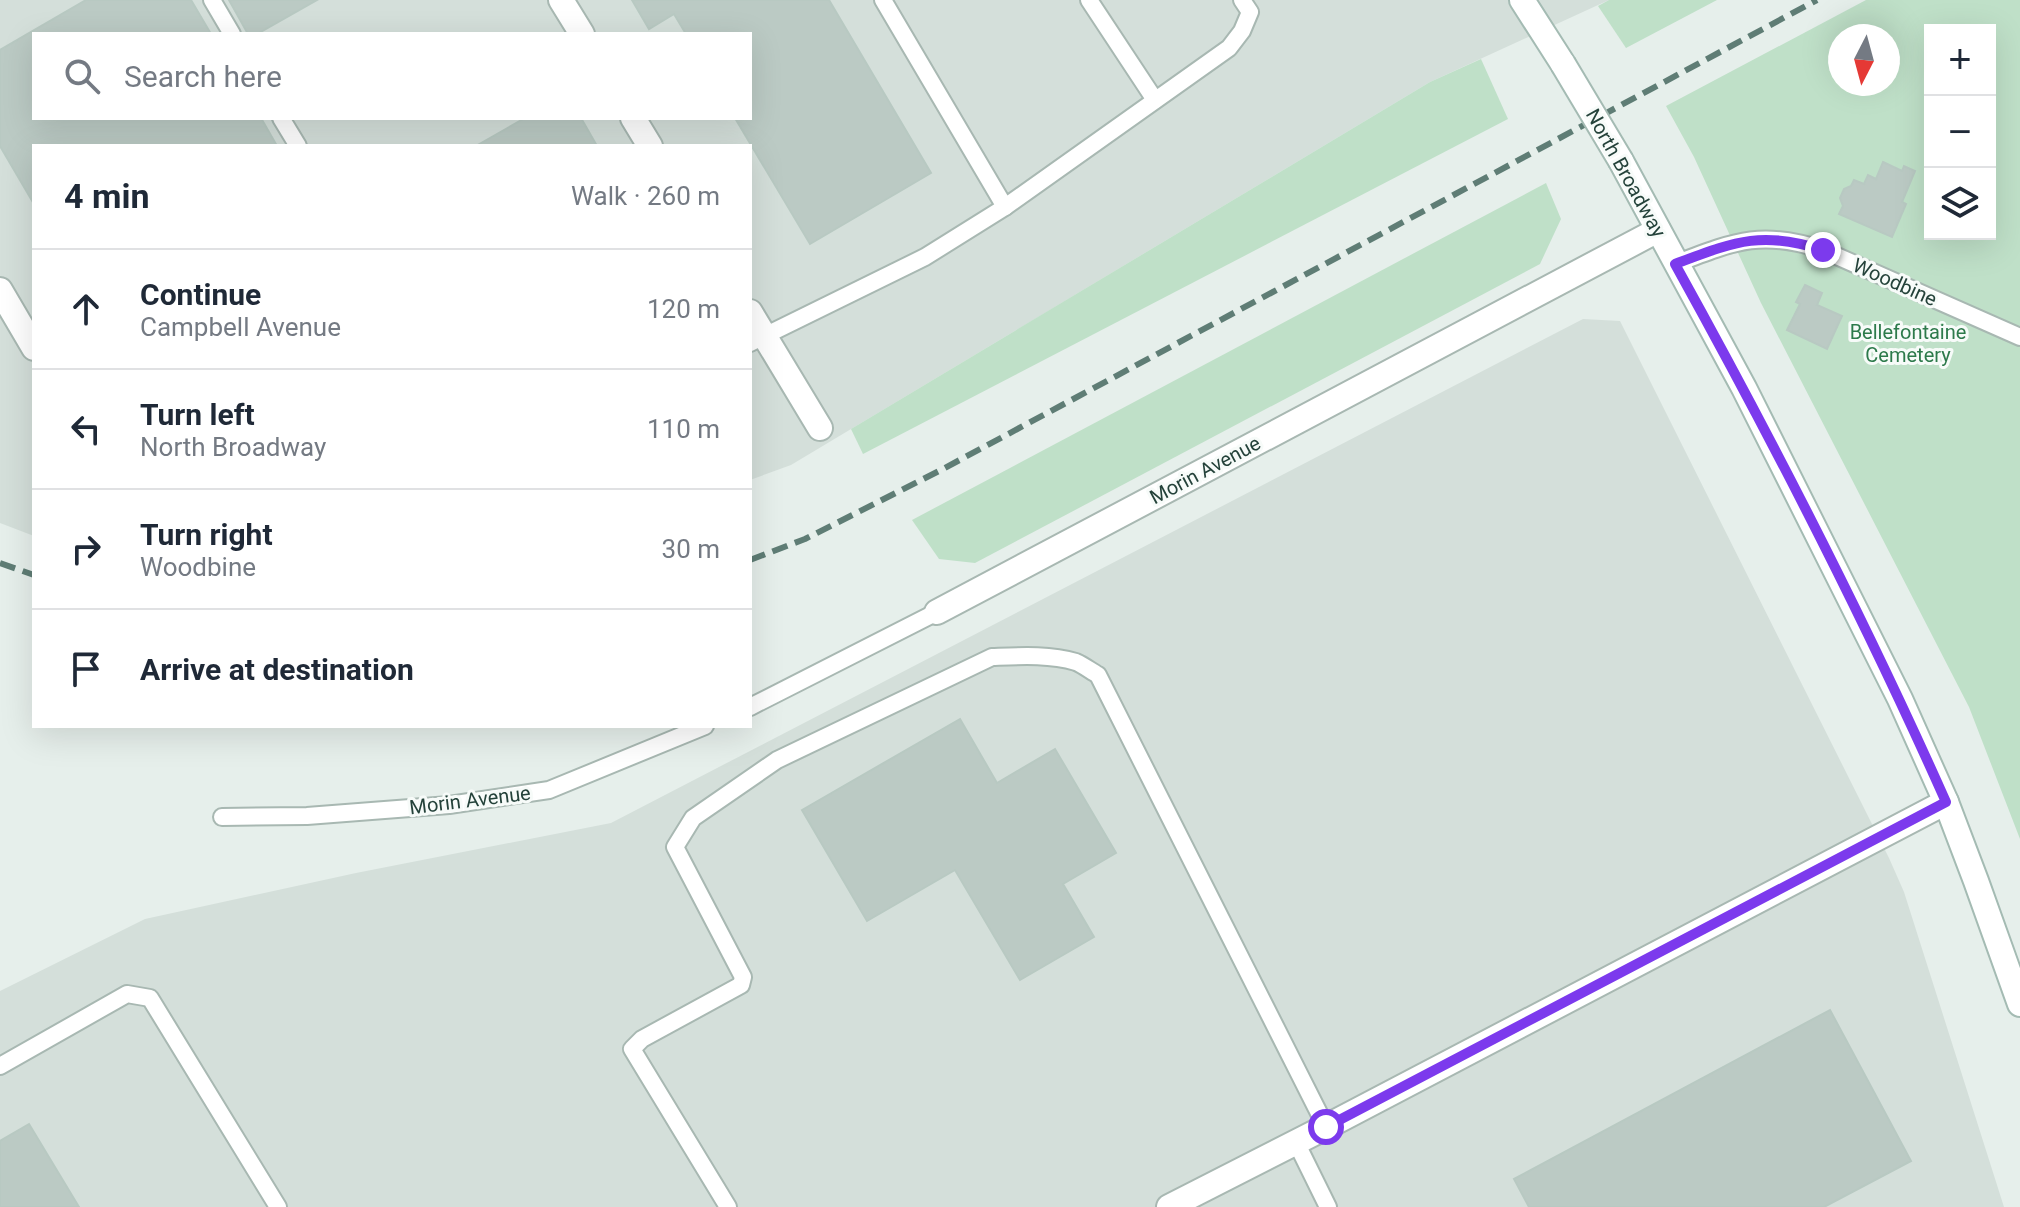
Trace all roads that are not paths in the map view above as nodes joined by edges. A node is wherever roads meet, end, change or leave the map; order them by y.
1 (212, 0) edge
2 (561, 0) edge
3 (883, 0) edge
4 (1089, 0) edge
5 (1242, 0) edge
6 (1522, 0) edge
7 (231, 32) edge
8 (581, 32) edge
9 (1155, 100) junction
10 (282, 120) edge
11 (634, 120) edge
12 (297, 144) edge
13 (649, 144) edge
14 (1005, 207) junction
15 (1658, 230) junction
16 (1675, 264) junction
17 (0, 290) edge
18 (2019, 338) edge
19 (757, 339) edge
20 (32, 345) edge
21 (820, 428) dead end
22 (937, 612) joint
23 (752, 706) edge
24 (700, 728) edge
25 (1946, 802) junction
26 (222, 817) dead end
27 (2020, 1004) edge
28 (0, 1066) edge
29 (1326, 1127) junction
30 (1296, 1142) junction
31 (278, 1207) edge
32 (728, 1207) edge
33 (1169, 1207) edge
34 (1328, 1207) edge

1 - 7 lane
2 - 8 street
3 - 14 lane
4 - 9 lane
5 - 9 lane
6 - 15 street, North Broadway, bridge
9 - 14 lane
10 - 12 lane
11 - 13 street
14 - 19 lane
15 - 16 street, North Broadway
15 - 22 street, Morin Avenue
16 - 18 lane, Woodbine
16 - 25 street, North Broadway
17 - 20 street
19 - 21 street
22 - 23 lane, Morin Avenue
24 - 26 lane, Morin Avenue
25 - 27 street, North Broadway
25 - 29 street
28 - 31 lane
29 - 30 street
29 - 32 lane
30 - 33 street
30 - 34 lane

